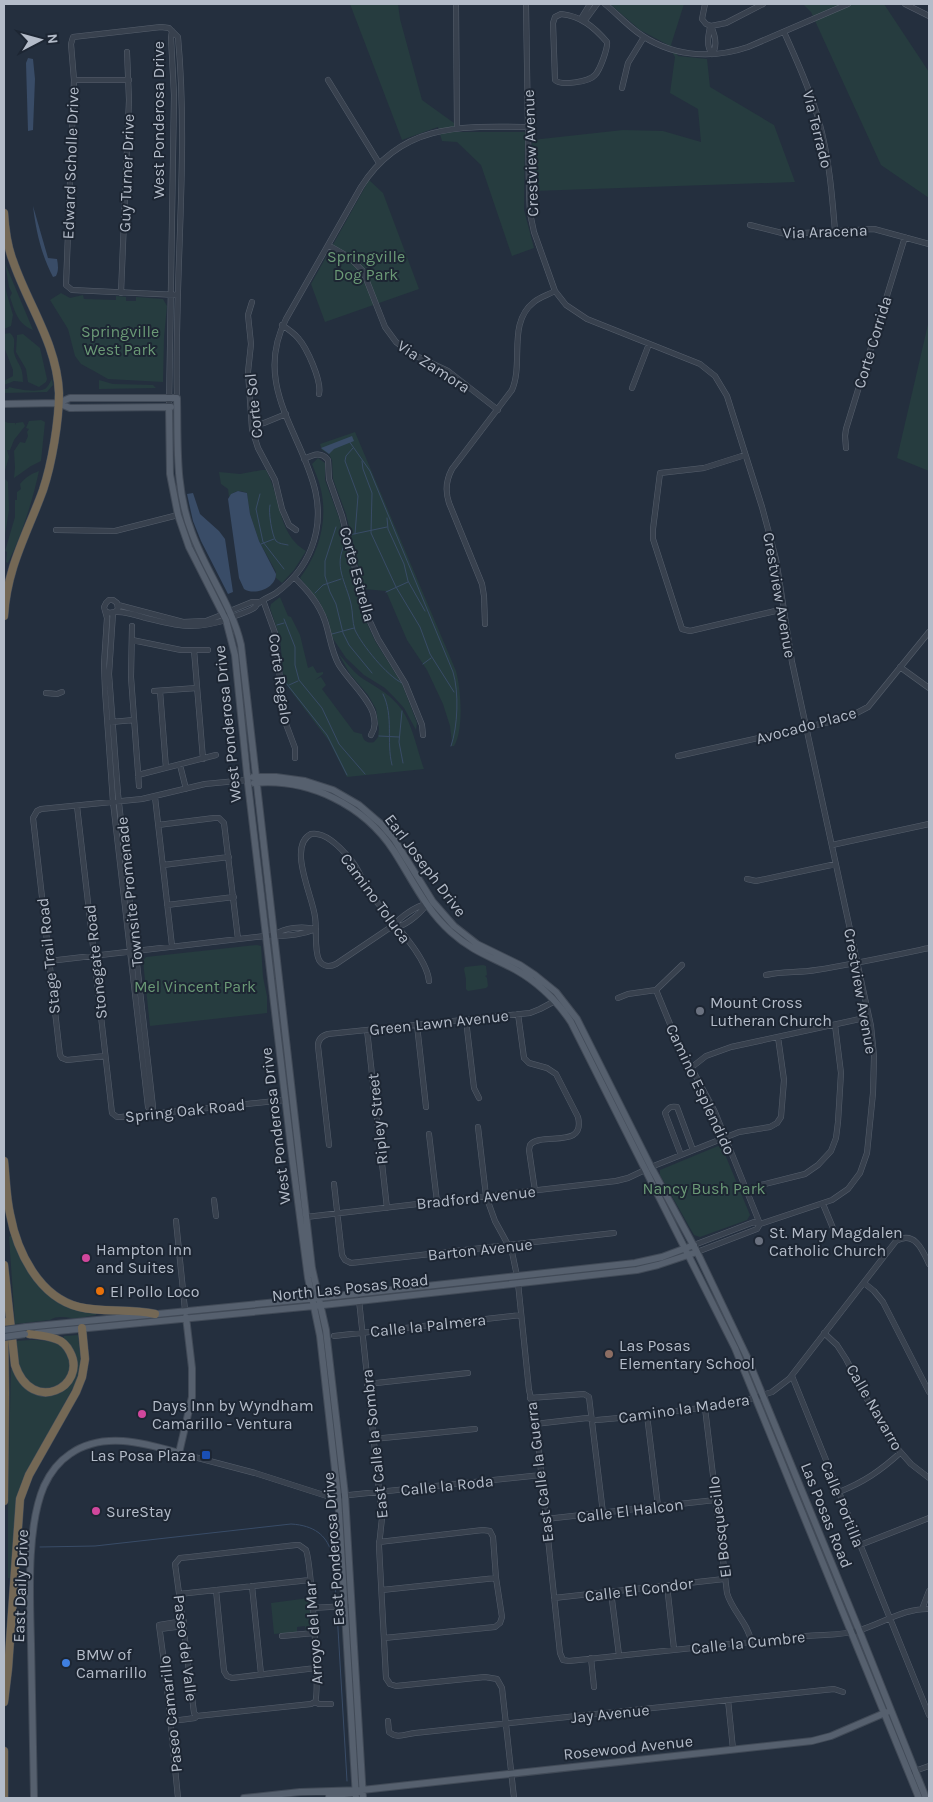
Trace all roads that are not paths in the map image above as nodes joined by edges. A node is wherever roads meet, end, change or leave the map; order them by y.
1 (456, 4) edge
2 (526, 4) edge
3 (590, 4) edge
4 (596, 4) edge
5 (605, 4) edge
6 (704, 4) edge
7 (763, 4) edge
8 (848, 4) edge
9 (905, 4) edge
10 (929, 16) edge
11 (583, 19) junction
12 (711, 26) junction
13 (172, 31) junction
14 (784, 32) junction
15 (644, 36) junction
16 (127, 52) dead end
17 (712, 54) junction
18 (74, 80) junction
19 (129, 80) junction
20 (328, 80) dead end
21 (622, 88) dead end
22 (528, 127) junction
23 (458, 128) junction
24 (379, 163) junction
25 (4, 213) edge
26 (750, 225) dead end
27 (834, 231) junction
28 (905, 237) junction
29 (929, 244) edge
30 (328, 245) junction
31 (555, 292) junction
32 (121, 293) junction
33 (170, 295) junction
34 (178, 295) junction
35 (252, 302) dead end
36 (282, 325) junction
37 (649, 344) junction
38 (632, 388) dead end
39 (319, 394) dead end
40 (169, 398) junction
41 (177, 398) junction
42 (58, 403) junction
43 (7, 404) edge
44 (177, 407) junction
45 (169, 408) junction
46 (498, 410) junction
47 (286, 414) junction
48 (252, 425) junction
49 (846, 448) dead end
50 (745, 455) junction
51 (304, 459) junction
52 (185, 513) junction
53 (178, 515) junction
54 (56, 530) dead end
55 (296, 530) dead end
56 (294, 577) junction
57 (261, 601) junction
58 (118, 605) junction
59 (784, 609) junction
60 (106, 611) junction
61 (114, 613) junction
62 (4, 616) edge
63 (228, 616) junction
64 (485, 624) dead end
65 (132, 626) dead end
66 (929, 632) edge
67 (132, 640) junction
68 (194, 650) junction
69 (208, 650) dead end
70 (900, 667) junction
71 (197, 688) junction
72 (929, 688) edge
73 (62, 692) dead end
74 (46, 693) dead end
75 (134, 720) junction
76 (110, 722) junction
77 (806, 727) junction
78 (371, 735) dead end
79 (423, 735) dead end
80 (216, 755) dead end
81 (678, 756) dead end
82 (295, 758) dead end
83 (202, 759) junction
84 (180, 764) junction
85 (166, 768) junction
86 (138, 775) junction
87 (247, 780) junction
88 (257, 780) junction
89 (139, 786) dead end
90 (186, 789) junction
91 (155, 797) junction
92 (116, 802) junction
93 (77, 806) junction
94 (37, 811) joint
95 (929, 824) edge
96 (158, 825) junction
97 (832, 845) junction
98 (229, 857) junction
99 (836, 864) junction
100 (163, 865) junction
101 (747, 879) dead end
102 (234, 897) junction
103 (429, 902) junction
104 (168, 905) junction
105 (395, 926) junction
106 (316, 929) junction
107 (274, 935) junction
108 (266, 936) junction
109 (238, 939) junction
110 (172, 946) junction
111 (929, 948) edge
112 (133, 951) junction
113 (94, 956) junction
114 (49, 961) junction
115 (858, 964) junction
116 (682, 965) dead end
117 (766, 975) dead end
118 (429, 981) dead end
119 (656, 990) junction
120 (618, 998) dead end
121 (557, 999) junction
122 (518, 1014) junction
123 (869, 1017) junction
124 (466, 1020) junction
125 (417, 1025) junction
126 (836, 1025) junction
127 (367, 1030) junction
128 (778, 1037) junction
129 (105, 1056) junction
130 (692, 1067) junction
131 (479, 1098) dead end
132 (292, 1099) junction
133 (285, 1100) junction
134 (426, 1107) dead end
135 (152, 1114) junction
136 (116, 1116) joint
137 (478, 1127) dead end
138 (429, 1134) dead end
139 (725, 1137) junction
140 (330, 1145) dead end
141 (693, 1150) junction
142 (681, 1154) junction
143 (4, 1161) edge
144 (648, 1169) junction
145 (334, 1184) dead end
146 (534, 1191) junction
147 (747, 1191) junction
148 (486, 1196) junction
149 (214, 1200) dead end
150 (437, 1202) junction
151 (823, 1204) junction
152 (387, 1208) junction
153 (337, 1214) junction
154 (216, 1216) dead end
155 (303, 1218) junction
156 (176, 1221) dead end
157 (760, 1224) junction
158 (614, 1233) dead end
159 (835, 1233) dead end
160 (509, 1246) junction
161 (695, 1249) junction
162 (686, 1252) junction
163 (929, 1264) edge
164 (4, 1265) edge
165 (517, 1279) junction
166 (864, 1283) junction
167 (359, 1297) junction
168 (316, 1302) junction
169 (186, 1310) junction
170 (155, 1314) junction
171 (521, 1315) junction
172 (186, 1319) junction
173 (4, 1322) edge
174 (81, 1325) junction
175 (4, 1330) edge
176 (26, 1332) junction
177 (363, 1333) junction
178 (824, 1333) junction
179 (334, 1336) dead end
180 (4, 1337) edge
181 (468, 1373) dead end
182 (792, 1376) junction
183 (368, 1384) junction
184 (929, 1392) edge
185 (760, 1396) junction
186 (530, 1398) junction
187 (705, 1408) junction
188 (647, 1415) junction
189 (592, 1419) junction
190 (535, 1424) junction
191 (475, 1429) dead end
192 (373, 1439) junction
193 (179, 1453) junction
194 (900, 1453) junction
195 (540, 1475) junction
196 (929, 1478) edge
197 (839, 1492) junction
198 (379, 1493) junction
199 (342, 1496) junction
200 (715, 1500) junction
201 (4, 1501) edge
202 (658, 1506) junction
203 (603, 1513) junction
204 (929, 1518) edge
205 (546, 1520) junction
206 (380, 1542) junction
207 (860, 1545) junction
208 (304, 1548) joint
209 (496, 1578) junction
210 (724, 1579) junction
211 (310, 1580) junction
212 (667, 1585) junction
213 (252, 1586) junction
214 (216, 1590) junction
215 (382, 1590) junction
216 (929, 1591) edge
217 (611, 1592) junction
218 (178, 1594) junction
219 (554, 1598) junction
220 (349, 1607) junction
221 (312, 1608) junction
222 (922, 1609) junction
223 (929, 1609) edge
224 (890, 1619) junction
225 (184, 1623) junction
226 (859, 1630) junction
227 (852, 1632) junction
228 (314, 1633) junction
229 (282, 1636) dead end
230 (384, 1638) junction
231 (750, 1641) junction
232 (674, 1649) junction
233 (619, 1655) junction
234 (591, 1658) junction
235 (563, 1660) joint
236 (316, 1668) junction
237 (261, 1674) junction
238 (594, 1687) dead end
239 (843, 1692) dead end
240 (728, 1700) junction
241 (4, 1702) edge
242 (315, 1702) junction
243 (331, 1704) dead end
244 (888, 1712) junction
245 (929, 1715) edge
246 (197, 1716) junction
247 (180, 1720) dead end
248 (388, 1721) dead end
249 (506, 1724) junction
250 (733, 1749) junction
251 (4, 1752) edge
252 (929, 1766) edge
253 (912, 1772) junction
254 (511, 1774) junction
255 (357, 1793) edge
256 (4, 1798) edge
257 (34, 1798) edge
258 (178, 1798) edge
259 (244, 1798) edge
260 (362, 1798) edge
261 (514, 1798) edge
262 (919, 1798) edge
263 (926, 1798) edge

1 - 23 street
2 - 22 street, Crestview Avenue
3 - 11 street
4 - 11 street
5 - 15 street
6 - 12 street
7 - 12 street
8 - 14 street
9 - 10 street
11 - 11 street
12 - 17 street
13 - 18 street, Edward Scholle Drive
13 - 33 street, West Ponderosa Drive
13 - 34 street, West Ponderosa Drive
14 - 17 street
14 - 27 street, Via Terrado
15 - 17 street
15 - 21 street
16 - 19 street, Guy Turner Drive
18 - 19 street
18 - 32 street, Edward Scholle Drive
19 - 32 street, Guy Turner Drive
20 - 24 street
22 - 23 street
22 - 31 street, Crestview Avenue
23 - 24 street
24 - 30 street
25 - 42 highway
26 - 27 street, Via Aracena
27 - 28 street, Via Aracena
28 - 29 street, Via Aracena
28 - 49 street, Corte Corrida
30 - 36 street
30 - 46 street, Via Zamora
31 - 37 street, Crestview Avenue
31 - 46 street
32 - 33 street
33 - 34 street
33 - 40 street, West Ponderosa Drive
34 - 41 street, West Ponderosa Drive
35 - 48 street, Corte Sol
36 - 39 street
36 - 47 street
37 - 38 street
37 - 50 street, Crestview Avenue
40 - 41 main road
40 - 42 main road
40 - 45 street, West Ponderosa Drive
41 - 44 main road, West Ponderosa Drive
42 - 43 main road
42 - 45 main road
42 - 62 highway
44 - 45 main road
44 - 52 main road, West Ponderosa Drive
45 - 53 main road, West Ponderosa Drive
46 - 64 street
47 - 48 street
47 - 51 street
48 - 55 street, Corte Sol
50 - 59 street, Crestview Avenue
50 - 59 street
51 - 56 street
51 - 79 street, Corte Estrella
52 - 53 main road
52 - 63 main road, West Ponderosa Drive
53 - 54 street
53 - 63 main road, West Ponderosa Drive
56 - 57 street
56 - 78 street
57 - 63 street
57 - 82 street, Corte Regalo
58 - 60 street
58 - 61 street
58 - 63 street
59 - 77 street, Crestview Avenue
60 - 61 street
60 - 76 street, Townsite Promenade
61 - 63 street
61 - 76 street, Townsite Promenade
63 - 87 main road, West Ponderosa Drive
63 - 88 main road, West Ponderosa Drive
65 - 67 street
66 - 70 street, Avocado Place
67 - 68 street
67 - 75 street
68 - 69 street
68 - 71 street
70 - 72 street
70 - 77 street, Avocado Place
71 - 83 street
71 - 85 street
73 - 74 street
75 - 76 street
75 - 86 street
76 - 92 street, Townsite Promenade
77 - 81 street, Avocado Place
77 - 97 street, Crestview Avenue
80 - 83 street
83 - 84 street
84 - 85 street
84 - 90 street
85 - 86 street
86 - 89 street
87 - 88 main road, Earl Joseph Drive
87 - 90 street, Earl Joseph Drive
87 - 108 main road, West Ponderosa Drive
88 - 103 main road, Earl Joseph Drive
88 - 107 main road, West Ponderosa Drive
90 - 91 street, Earl Joseph Drive
91 - 92 street, Earl Joseph Drive
91 - 96 street
92 - 93 street, Earl Joseph Drive
92 - 112 street, Townsite Promenade
93 - 94 street, Earl Joseph Drive
93 - 113 street, Stonegate Road
94 - 114 street, Stage Trail Road
95 - 97 street
96 - 98 street
96 - 100 street
97 - 99 street, Crestview Avenue
98 - 100 street
98 - 102 street
99 - 101 street
99 - 115 street, Crestview Avenue
100 - 104 street
102 - 104 street
102 - 109 street
103 - 105 street
103 - 121 main road, Earl Joseph Drive
104 - 110 street
105 - 106 street
105 - 106 street, Camino Toluca
105 - 118 street, Camino Toluca
106 - 107 street
107 - 108 street
107 - 132 main road, West Ponderosa Drive
108 - 109 street
108 - 133 main road, West Ponderosa Drive
109 - 110 street
110 - 112 street
111 - 115 street
112 - 113 street
112 - 135 street, Townsite Promenade
113 - 114 street
113 - 129 street, Stonegate Road
114 - 129 street, Stage Trail Road
115 - 117 street
115 - 123 street, Crestview Avenue
116 - 119 street
119 - 120 street
119 - 130 street, Camino Esplendido
121 - 122 street, Green Lawn Avenue
121 - 144 main road, Earl Joseph Drive
122 - 124 street, Green Lawn Avenue
122 - 146 street
123 - 126 street
123 - 151 street, Crestview Avenue
124 - 125 street, Green Lawn Avenue
124 - 131 street
125 - 127 street, Green Lawn Avenue
125 - 134 street
126 - 128 street
126 - 147 street
127 - 140 street, Green Lawn Avenue
127 - 152 street, Ripley Street
128 - 130 street
128 - 139 street, Bradford Avenue
129 - 136 street, Stonegate Road
130 - 139 street, Camino Esplendido
132 - 133 main road
132 - 155 main road, West Ponderosa Drive
133 - 135 street, Spring Oak Road
133 - 155 main road, West Ponderosa Drive
135 - 136 street, Spring Oak Road
137 - 148 street, East Calle la Guerra
138 - 150 street
139 - 141 street, Bradford Avenue
139 - 147 street, Camino Esplendido
141 - 142 street, Bradford Avenue
141 - 142 street
142 - 144 street, Bradford Avenue
143 - 170 highway
144 - 146 street, Bradford Avenue
144 - 161 main road, Earl Joseph Drive
144 - 162 main road, Earl Joseph Drive
145 - 153 street
146 - 148 street, Bradford Avenue
147 - 157 street, Camino Esplendido
148 - 150 street, Bradford Avenue
148 - 160 street, East Calle la Guerra
149 - 154 street
150 - 152 street, Bradford Avenue
151 - 157 street, Crestview Avenue
151 - 159 street
152 - 153 street, Bradford Avenue
153 - 155 street, Bradford Avenue
153 - 160 street, Barton Avenue
155 - 168 main road, West Ponderosa Drive
156 - 169 street
157 - 161 street, Crestview Avenue
158 - 160 street, Barton Avenue
160 - 165 street, East Calle la Guerra
161 - 162 main road, North Las Posas Road
161 - 185 main road, Las Posas Road
162 - 165 main road, North Las Posas Road
162 - 185 main road, Las Posas Road
163 - 166 street, Camino la Madera
164 - 176 highway
165 - 167 main road, North Las Posas Road
165 - 171 street, East Calle la Guerra
166 - 178 street, Camino la Madera
166 - 184 street
167 - 168 main road, North Las Posas Road
167 - 177 street, East Calle la Sombra
168 - 169 main road, North Las Posas Road
168 - 172 main road, North Las Posas Road
168 - 199 main road, East Ponderosa Drive
169 - 170 main road, North Las Posas Road
169 - 172 main road
170 - 174 main road, North Las Posas Road
171 - 177 street, Calle la Palmera
171 - 186 street, East Calle la Guerra
172 - 174 main road, North Las Posas Road
172 - 193 main road
173 - 201 highway
174 - 176 main road, North Las Posas Road
174 - 241 highway
175 - 176 main road, North Las Posas Road, bridge
176 - 180 main road, North Las Posas Road, bridge
177 - 179 street, Calle la Palmera
177 - 183 street, East Calle la Sombra
178 - 182 street, Camino la Madera
178 - 194 street, Calle Navarro
181 - 183 street
182 - 185 street, Camino la Madera
182 - 197 street, Calle Portilla
183 - 192 street, East Calle la Sombra
185 - 187 street, Camino la Madera
185 - 226 main road, Las Posas Road
185 - 227 main road, Las Posas Road
186 - 189 street
186 - 190 street, East Calle la Guerra
187 - 188 street, Camino la Madera
187 - 200 street, El Bosquecillo
188 - 189 street, Camino la Madera
188 - 202 street
189 - 190 street, Camino la Madera
189 - 203 street
190 - 195 street, East Calle la Guerra
191 - 192 street
192 - 198 street, East Calle la Sombra
193 - 199 street, Calle la Roda
193 - 257 main road, East Daily Drive
194 - 196 street, Calle Navarro
194 - 197 street
195 - 198 street, Calle la Roda
195 - 205 street, East Calle la Guerra
197 - 207 street, Calle Portilla
198 - 199 street, Calle la Roda
198 - 206 street, East Calle la Sombra
199 - 220 main road, East Ponderosa Drive
200 - 202 street, Calle El Halcon
200 - 210 street, El Bosquecillo
202 - 203 street, Calle El Halcon
203 - 205 street, Calle El Halcon
204 - 207 street
205 - 219 street, East Calle la Guerra
206 - 209 street
206 - 215 street, East Calle la Sombra
207 - 224 street, Calle Portilla
208 - 211 street, Arroyo del Mar
208 - 218 street, Paseo del Valle
209 - 215 street
209 - 230 street
210 - 212 street, Calle El Condor
210 - 231 street, El Bosquecillo
211 - 213 street
211 - 221 street, Arroyo del Mar
212 - 217 street, Calle El Condor
212 - 232 street
213 - 214 street
213 - 237 street
214 - 218 street
214 - 237 street
215 - 230 street, East Calle la Sombra
216 - 222 street
217 - 219 street, Calle El Condor
217 - 233 street
218 - 225 street, Paseo del Valle
219 - 235 street, East Calle la Guerra
220 - 221 street
220 - 255 main road, East Ponderosa Drive
221 - 228 street, Arroyo del Mar
222 - 223 street, Calle la Cumbre
222 - 224 street, Calle la Cumbre
224 - 226 street, Calle la Cumbre
224 - 245 street, Calle Portilla
225 - 246 street, Paseo del Valle
225 - 258 street, Paseo Camarillo
226 - 227 street, Calle la Cumbre
226 - 244 main road, Las Posas Road
227 - 231 street, Calle la Cumbre
227 - 244 main road, Las Posas Road
228 - 229 street
228 - 236 street, Arroyo del Mar
230 - 249 street, East Calle la Sombra
231 - 232 street, Calle la Cumbre
232 - 233 street, Calle la Cumbre
233 - 234 street, Calle la Cumbre
234 - 235 street, Calle la Cumbre
234 - 238 street
236 - 237 street
236 - 242 street, Arroyo del Mar
239 - 240 street, Jay Avenue
240 - 249 street, Jay Avenue
240 - 250 street
242 - 243 street, Arroyo del Mar
242 - 246 street
244 - 250 main road, Rosewood Avenue
244 - 253 main road, Las Posas Road
246 - 247 street, Paseo del Valle
248 - 249 street, Jay Avenue
249 - 254 street
250 - 254 main road, Rosewood Avenue
251 - 256 highway
252 - 253 street
253 - 262 main road, Las Posas Road
253 - 263 main road, Las Posas Road
254 - 255 main road, Rosewood Avenue
254 - 261 street
255 - 259 main road, Rosewood Avenue
255 - 260 main road, East Ponderosa Drive

